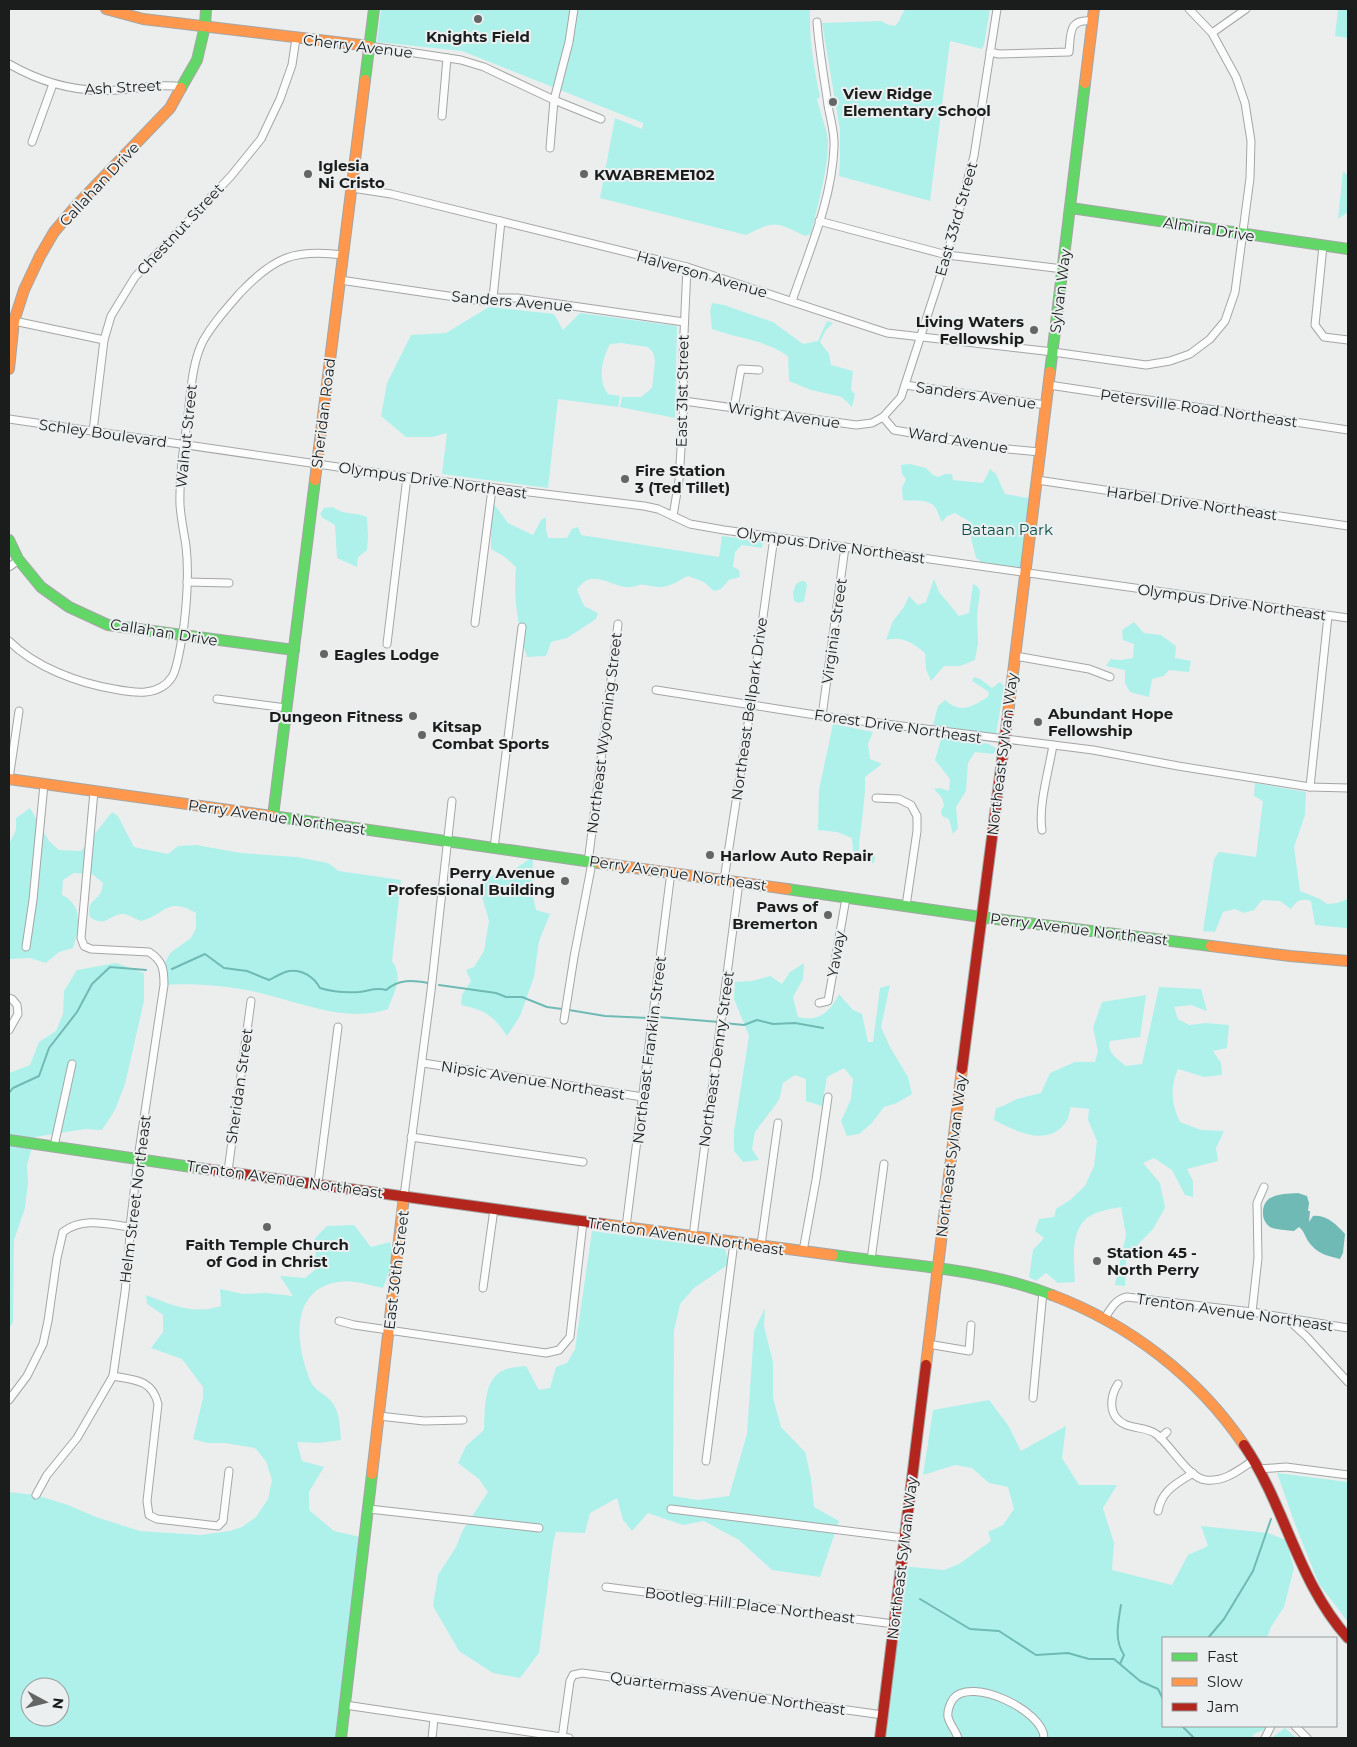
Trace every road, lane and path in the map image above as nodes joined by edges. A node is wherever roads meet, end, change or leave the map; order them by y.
1 (106, 9) edge
2 (206, 9) edge
3 (374, 9) edge
4 (574, 9) edge
5 (997, 9) edge
6 (1094, 9) edge
7 (1189, 9) edge
8 (1246, 9) edge
9 (1093, 21) junction
10 (817, 22) dead end
11 (205, 26) junction
12 (1212, 34) junction
13 (296, 38) junction
14 (370, 46) junction
15 (990, 52) junction
16 (447, 58) junction
17 (9, 64) edge
18 (53, 84) junction
19 (182, 87) junction
20 (554, 100) junction
21 (442, 116) dead end
22 (601, 119) dead end
23 (32, 142) dead end
24 (550, 148) dead end
25 (352, 188) junction
26 (1071, 208) junction
27 (501, 221) junction
28 (819, 221) junction
29 (1242, 234) junction
30 (1323, 246) junction
31 (1348, 249) edge
32 (343, 255) junction
33 (947, 255) junction
34 (687, 267) junction
35 (1063, 269) junction
36 (340, 280) junction
37 (493, 298) junction
38 (792, 301) junction
39 (14, 321) junction
40 (684, 322) junction
41 (921, 337) junction
42 (104, 340) junction
43 (1348, 340) edge
44 (1053, 352) junction
45 (9, 369) edge
46 (759, 370) dead end
47 (905, 385) junction
48 (1049, 385) junction
49 (684, 401) junction
50 (1046, 405) junction
51 (734, 408) junction
52 (883, 417) junction
53 (9, 419) edge
54 (1348, 430) edge
55 (93, 431) junction
56 (184, 444) junction
57 (1040, 452) junction
58 (317, 464) junction
59 (407, 477) junction
60 (1037, 480) junction
61 (492, 489) junction
62 (673, 516) junction
63 (1348, 526) edge
64 (774, 537) junction
65 (9, 540) edge
66 (845, 547) junction
67 (19, 560) junction
68 (9, 567) edge
69 (1025, 573) junction
70 (187, 582) junction
71 (229, 583) dead end
72 (1328, 616) junction
73 (1348, 618) edge
74 (475, 623) dead end
75 (618, 624) dead end
76 (522, 627) dead end
77 (182, 636) junction
78 (9, 641) edge
79 (387, 644) dead end
80 (294, 650) junction
81 (1015, 656) junction
82 (1110, 677) dead end
83 (656, 690) dead end
84 (217, 699) dead end
85 (751, 704) junction
86 (286, 708) junction
87 (19, 711) dead end
88 (822, 716) junction
89 (1004, 740) junction
90 (1053, 745) junction
91 (9, 779) edge
92 (44, 784) junction
93 (1310, 787) junction
94 (1348, 788) edge
95 (94, 791) junction
96 (876, 798) dead end
97 (452, 801) dead end
98 (273, 816) junction
99 (1042, 830) dead end
100 (447, 841) junction
101 (494, 848) junction
102 (590, 860) junction
103 (671, 872) junction
104 (724, 880) junction
105 (738, 882) junction
106 (846, 898) junction
107 (906, 906) junction
108 (981, 917) junction
109 (26, 947) dead end
110 (1348, 961) edge
111 (9, 998) edge
112 (251, 1001) dead end
113 (819, 1003) dead end
114 (564, 1020) dead end
115 (338, 1027) dead end
116 (9, 1030) edge
117 (423, 1063) junction
118 (72, 1064) dead end
119 (643, 1097) junction
120 (828, 1097) dead end
121 (778, 1123) dead end
122 (411, 1137) junction
123 (9, 1140) edge
124 (54, 1146) junction
125 (138, 1158) junction
126 (584, 1162) dead end
127 (884, 1164) dead end
128 (228, 1171) junction
129 (318, 1184) junction
130 (1264, 1187) dead end
131 (404, 1196) junction
132 (494, 1209) junction
133 (584, 1222) junction
134 (130, 1227) junction
135 (626, 1227) junction
136 (693, 1236) junction
137 (734, 1242) junction
138 (761, 1245) junction
139 (803, 1251) junction
140 (870, 1260) junction
141 (937, 1269) junction
142 (484, 1288) dead end
143 (1043, 1291) junction
144 (1252, 1312) junction
145 (1105, 1318) junction
146 (1286, 1318) junction
147 (339, 1321) dead end
148 (971, 1325) dead end
149 (1348, 1328) edge
150 (389, 1330) junction
151 (928, 1344) junction
152 (113, 1376) junction
153 (1348, 1382) edge
154 (1118, 1384) dead end
155 (1033, 1398) dead end
156 (9, 1400) edge
157 (379, 1416) junction
158 (463, 1420) dead end
159 (1167, 1432) dead end
160 (1160, 1438) junction
161 (706, 1461) dead end
162 (1257, 1464) junction
163 (229, 1471) dead end
164 (1193, 1473) junction
165 (1348, 1475) edge
166 (36, 1495) dead end
167 (369, 1509) junction
168 (671, 1509) dead end
169 (1158, 1511) dead end
170 (539, 1528) dead end
171 (904, 1538) junction
172 (606, 1587) dead end
173 (894, 1624) junction
174 (1348, 1638) edge
175 (345, 1705) junction
176 (883, 1715) junction
177 (434, 1719) junction
178 (1296, 1727) edge
179 (341, 1738) edge
180 (432, 1738) edge
181 (564, 1738) edge
182 (880, 1738) edge
183 (958, 1738) edge
184 (1044, 1738) edge
185 (1307, 1738) edge

1 - 11 main road, Cherry Avenue
2 - 11 main road, Callahan Drive
3 - 14 main road, Sheridan Road
4 - 20 street
5 - 15 street, East 33rd Street
6 - 9 main road, Sylvan Way
7 - 12 street, Halverson Avenue
8 - 12 street
9 - 15 street
9 - 26 main road, Sylvan Way
10 - 28 street
11 - 13 main road, Cherry Avenue
11 - 19 main road, Callahan Drive
12 - 29 street, Halverson Avenue
13 - 14 main road, Cherry Avenue
13 - 42 street, Chestnut Street
14 - 16 street, Cherry Avenue
14 - 25 main road, Sheridan Road
15 - 33 street, East 33rd Street
16 - 20 street, Cherry Avenue
16 - 21 street
17 - 18 street, Ash Street
18 - 19 street, Ash Street
18 - 23 street
19 - 39 main road, Callahan Drive
20 - 22 street, Cherry Avenue
20 - 24 street
25 - 27 street, Halverson Avenue
25 - 32 main road, Sheridan Road
26 - 29 main road, Almira Drive
26 - 35 main road, Sylvan Way
27 - 34 street, Halverson Avenue
27 - 37 street
28 - 33 street
28 - 38 street
29 - 30 main road, Almira Drive
29 - 44 street, Halverson Avenue
30 - 31 main road, Almira Drive
30 - 43 street
32 - 36 main road, Sheridan Road
32 - 56 street, Walnut Street
33 - 35 street
33 - 41 street, East 33rd Street
34 - 38 street, Halverson Avenue
34 - 40 street, East 31st Street
35 - 44 main road, Sylvan Way
36 - 37 street, Sanders Avenue
36 - 58 main road, Sheridan Road
37 - 40 street, Sanders Avenue
38 - 41 street, Halverson Avenue
39 - 42 street
39 - 45 main road, Callahan Drive
40 - 49 street, East 31st Street
41 - 44 street, Halverson Avenue
41 - 47 street, East 33rd Street
42 - 55 street, Chestnut Street
44 - 48 main road, Sylvan Way
46 - 51 street
47 - 50 street, Sanders Avenue
47 - 52 street, East 33rd Street
48 - 50 main road, Sylvan Way
48 - 54 street, Petersville Road Northeast
49 - 51 street, Wright Avenue
49 - 62 street, East 31st Street
50 - 57 main road, Sylvan Way
51 - 52 street, Wright Avenue
52 - 57 street, Ward Avenue
53 - 55 street, Schley Boulevard
55 - 56 street, Schley Boulevard
56 - 58 street, Schley Boulevard
56 - 70 street, Walnut Street
57 - 60 main road, Sylvan Way
58 - 59 street, Olympus Drive Northeast
58 - 80 main road, Sheridan Road
59 - 61 street, Olympus Drive Northeast
59 - 79 street
60 - 63 street, Harbel Drive Northeast
60 - 69 main road, Sylvan Way
61 - 62 street, Olympus Drive Northeast
61 - 74 street
62 - 64 street, Olympus Drive Northeast
64 - 66 street, Olympus Drive Northeast
64 - 85 street, Northeast Bellpark Drive
65 - 67 main road, Callahan Drive
66 - 69 street, Olympus Drive Northeast
66 - 88 street, Virginia Street
67 - 68 street
67 - 77 main road, Callahan Drive
69 - 72 street, Olympus Drive Northeast
69 - 81 main road, Northeast Sylvan Way
70 - 71 street
70 - 77 street, Walnut Street
72 - 73 street, Olympus Drive Northeast
72 - 93 street
75 - 102 street, Northeast Wyoming Street
76 - 101 street
77 - 78 street, Walnut Street
77 - 80 main road, Callahan Drive
80 - 86 main road, Sheridan Road
81 - 82 street
81 - 89 main road, Northeast Sylvan Way
83 - 85 street, Forest Drive Northeast
84 - 86 street
85 - 88 street, Forest Drive Northeast
85 - 104 street, Northeast Bellpark Drive
86 - 98 main road, Sheridan Road
87 - 91 street
88 - 89 street, Forest Drive Northeast
89 - 90 street, Forest Drive Northeast
89 - 108 main road, Northeast Sylvan Way
90 - 93 street, Forest Drive Northeast
90 - 99 street
91 - 92 main road, Perry Avenue Northeast
92 - 95 main road, Perry Avenue Northeast
92 - 109 street
93 - 94 street, Forest Drive Northeast
95 - 98 main road, Perry Avenue Northeast
95 - 125 street, Helm Street Northeast
96 - 107 street
97 - 100 street, East 30th Street
98 - 100 main road, Perry Avenue Northeast
100 - 101 main road, Perry Avenue Northeast
100 - 117 street, East 30th Street
101 - 102 main road, Perry Avenue Northeast
102 - 103 main road, Perry Avenue Northeast
102 - 114 street, Northeast Wyoming Street
103 - 104 main road, Perry Avenue Northeast
103 - 119 street, Northeast Franklin Street
104 - 105 main road, Perry Avenue Northeast
105 - 106 main road, Perry Avenue Northeast
105 - 136 street, Northeast Denny Street
106 - 107 main road, Perry Avenue Northeast
106 - 113 street, Yaway
107 - 108 main road, Perry Avenue Northeast
108 - 110 main road, Perry Avenue Northeast
108 - 141 main road, Northeast Sylvan Way
111 - 116 street
112 - 128 street, Sheridan Street
115 - 129 street
117 - 119 street, Nipsic Avenue Northeast
117 - 122 street, East 30th Street
118 - 124 street
119 - 135 street, Northeast Franklin Street
120 - 139 street
121 - 138 street
122 - 126 street
122 - 131 street, East 30th Street
123 - 124 main road, Trenton Avenue Northeast
124 - 125 main road, Trenton Avenue Northeast
125 - 128 main road, Trenton Avenue Northeast
125 - 134 street, Helm Street Northeast
127 - 140 street
128 - 129 main road, Trenton Avenue Northeast
129 - 131 main road, Trenton Avenue Northeast
130 - 144 street
131 - 132 main road, Trenton Avenue Northeast
131 - 150 main road, East 30th Street
132 - 133 main road, Trenton Avenue Northeast
132 - 142 street
133 - 135 main road, Trenton Avenue Northeast
133 - 150 street
134 - 152 street, Helm Street Northeast
134 - 156 street
135 - 136 main road, Trenton Avenue Northeast
136 - 137 main road, Trenton Avenue Northeast
137 - 138 main road, Trenton Avenue Northeast
137 - 161 street
138 - 139 main road, Trenton Avenue Northeast
139 - 140 main road, Trenton Avenue Northeast
140 - 141 main road, Trenton Avenue Northeast
141 - 143 main road, Trenton Avenue Northeast
141 - 151 main road, Northeast Sylvan Way
143 - 145 main road, Trenton Avenue Northeast
143 - 155 street
144 - 145 street, Trenton Avenue Northeast
144 - 146 street, Trenton Avenue Northeast
145 - 162 main road
146 - 149 street, Trenton Avenue Northeast
146 - 153 street
147 - 150 street
148 - 151 street
150 - 157 main road, East 30th Street
151 - 171 main road, Northeast Sylvan Way
152 - 163 street
152 - 166 street, Helm Street Northeast
154 - 160 street
157 - 158 street
157 - 167 main road, East 30th Street
159 - 160 street
160 - 164 street
162 - 164 street
162 - 165 street
162 - 174 main road
164 - 169 street
167 - 170 street
167 - 175 main road, East 30th Street
168 - 171 street
171 - 173 main road, Northeast Sylvan Way
172 - 173 street, Bootleg Hill Place Northeast
173 - 176 main road, Northeast Sylvan Way
175 - 177 street
175 - 179 main road, East 30th Street
176 - 181 street, Quartermass Avenue Northeast
176 - 182 main road, Northeast Sylvan Way
177 - 180 street
177 - 181 street
178 - 185 street
183 - 184 street

